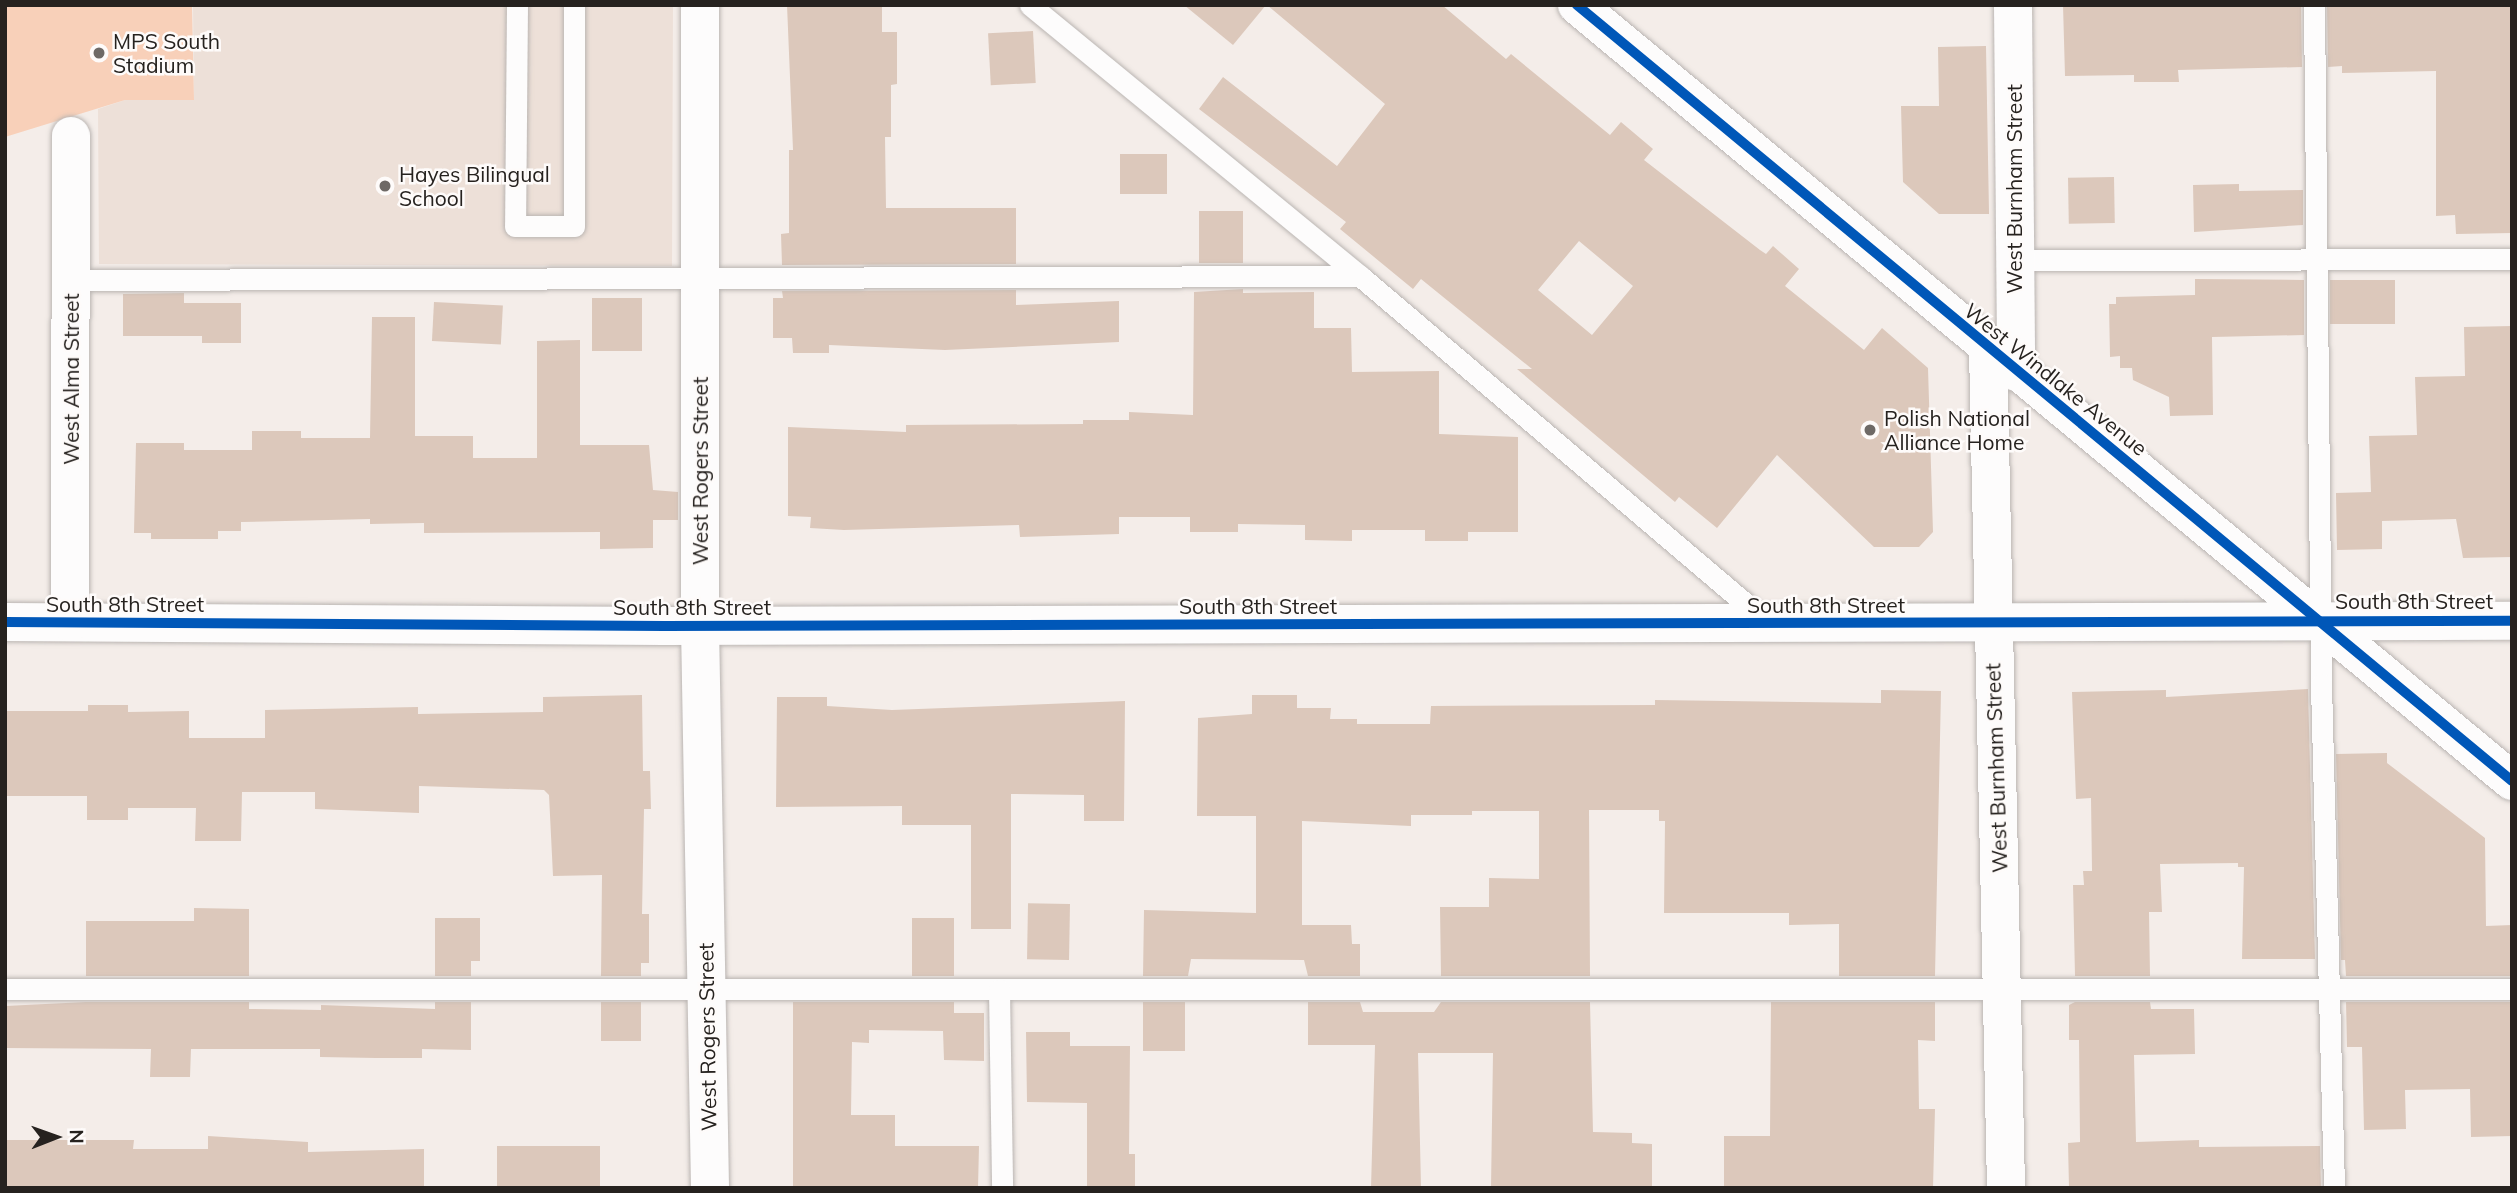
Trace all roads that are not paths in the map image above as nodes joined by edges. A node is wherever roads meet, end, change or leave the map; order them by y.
1 (517, 5) edge
2 (574, 5) edge
3 (700, 5) edge
4 (1030, 5) edge
5 (1577, 5) edge
6 (2013, 5) edge
7 (2314, 5) edge
8 (71, 136) dead end
9 (2512, 259) edge
10 (2015, 260) junction
11 (2317, 260) junction
12 (1360, 276) junction
13 (699, 278) junction
14 (71, 280) junction
15 (2002, 360) junction
16 (2320, 620) junction
17 (2512, 621) edge
18 (5, 622) edge
19 (70, 622) junction
20 (1770, 624) junction
21 (1990, 625) junction
22 (700, 626) junction
23 (2512, 781) edge
24 (5, 989) edge
25 (2512, 989) edge
26 (707, 990) junction
27 (999, 990) junction
28 (2330, 990) junction
29 (2004, 991) junction
30 (710, 1188) edge
31 (1002, 1188) edge
32 (2006, 1188) edge
33 (2334, 1188) edge

1 - 2 lane
3 - 13 street, West Rogers Street
4 - 12 lane
5 - 15 street, West Windlake Avenue
6 - 10 street, West Burnham Street
7 - 11 lane
8 - 14 street, West Alma Street
9 - 11 lane
10 - 11 lane
10 - 15 street, West Burnham Street
11 - 16 lane
12 - 13 lane
12 - 20 lane
13 - 14 lane
13 - 22 street, West Rogers Street
14 - 19 street, West Alma Street
15 - 16 street, West Windlake Avenue
15 - 21 street, West Burnham Street
16 - 17 street, South 8th Street
16 - 21 street, South 8th Street
16 - 23 street, West Windlake Avenue
16 - 28 lane
18 - 19 street, South 8th Street
19 - 22 street, South 8th Street
20 - 21 street, South 8th Street
20 - 22 street, South 8th Street
21 - 29 street, West Burnham Street
22 - 26 street, West Rogers Street
24 - 26 lane
25 - 28 lane
26 - 27 lane
26 - 30 street, West Rogers Street
27 - 29 lane
27 - 31 lane
28 - 29 lane
28 - 33 lane
29 - 32 street, West Burnham Street

